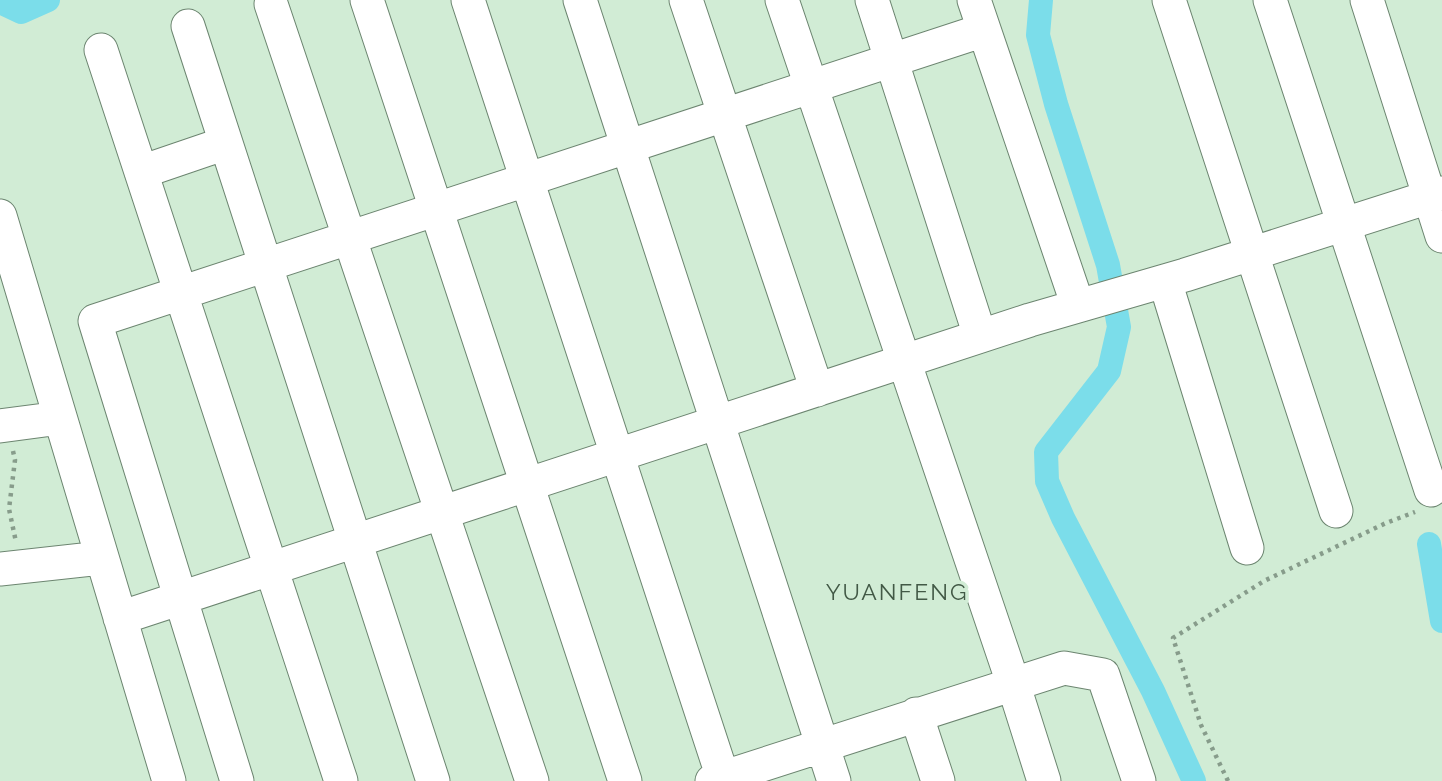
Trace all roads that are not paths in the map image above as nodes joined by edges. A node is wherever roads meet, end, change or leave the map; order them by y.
1 (367, 0) edge
2 (468, 0) edge
3 (580, 0) edge
4 (686, 0) edge
5 (782, 0) edge
6 (872, 0) edge
7 (1168, 0) edge
8 (1270, 0) edge
9 (1367, 0) edge
10 (271, 4) dead end
11 (979, 15) edge
12 (188, 26) dead end
13 (101, 50) dead end
14 (892, 61) junction
15 (811, 87) junction
16 (724, 115) junction
17 (226, 143) junction
18 (628, 147) junction
19 (141, 172) junction
20 (527, 180) junction
21 (1436, 195) edge
22 (436, 210) junction
23 (0, 216) edge
24 (1344, 224) junction
25 (1442, 236) edge
26 (349, 238) junction
27 (1252, 253) junction
28 (266, 266) junction
29 (1156, 283) junction
30 (181, 293) junction
31 (1087, 303) junction
32 (980, 336) junction
33 (904, 361) junction
34 (817, 390) junction
35 (60, 418) junction
36 (718, 422) junction
37 (4, 426) edge
38 (617, 455) junction
39 (527, 484) junction
40 (1425, 500) road end
41 (441, 512) junction
42 (1336, 512) dead end
43 (355, 541) junction
44 (1247, 548) dead end
45 (101, 558) junction
46 (11, 568) edge
47 (271, 568) junction
48 (180, 598) junction
49 (120, 618) junction
50 (1013, 683) junction
51 (916, 714) junction
52 (822, 745) junction
53 (720, 780) edge
54 (169, 781) edge
55 (237, 781) edge
56 (341, 781) edge
57 (433, 781) edge
58 (532, 781) edge
59 (625, 781) edge
60 (834, 781) edge
61 (938, 781) edge
62 (1044, 781) edge
63 (1139, 781) edge

1 - 22 street
2 - 20 street
3 - 18 street
4 - 16 street
5 - 15 street
6 - 14 street
7 - 27 street
8 - 24 street
9 - 21 street
10 - 26 street
11 - 14 street
11 - 31 street
12 - 17 street
13 - 19 street
14 - 15 street
14 - 32 street
15 - 16 street
15 - 33 street
16 - 18 street
16 - 34 street
17 - 19 street
17 - 28 street
18 - 20 street
18 - 36 street
19 - 30 street
20 - 22 street
20 - 38 street
21 - 24 street
21 - 25 street
22 - 26 street
22 - 39 street
23 - 35 street
24 - 27 street
24 - 40 street
26 - 28 street
26 - 41 street
27 - 29 street
27 - 42 street
28 - 30 street
28 - 43 street
29 - 31 street
29 - 44 street
30 - 47 street
30 - 48 street
31 - 32 street
32 - 33 street
33 - 34 street
33 - 50 street
34 - 36 street
35 - 37 street
35 - 45 street
36 - 38 street
36 - 52 street
38 - 39 street
38 - 53 street
39 - 41 street
39 - 59 street
41 - 43 street
41 - 58 street
43 - 47 street
43 - 57 street
45 - 46 street
45 - 49 street
47 - 48 street
47 - 56 street
48 - 49 street
48 - 55 street
49 - 54 street
50 - 51 street
50 - 62 street
50 - 63 street
51 - 52 street
51 - 61 street
52 - 53 street
52 - 60 street

